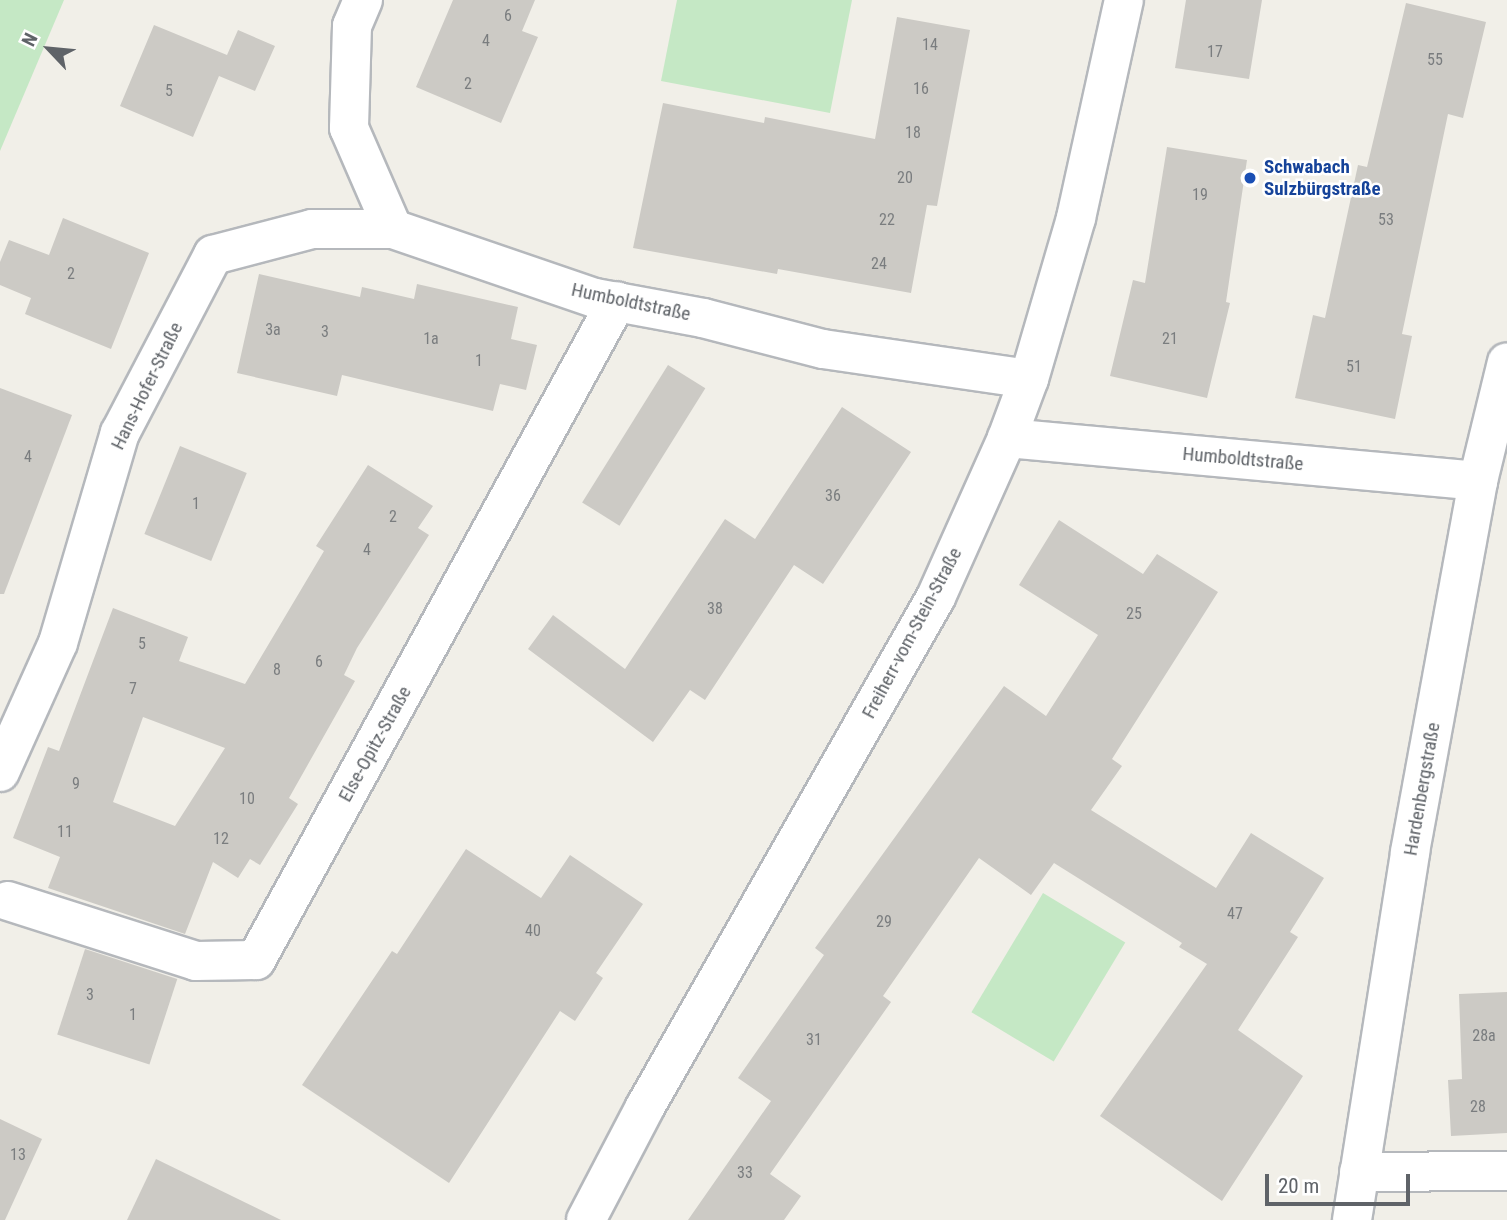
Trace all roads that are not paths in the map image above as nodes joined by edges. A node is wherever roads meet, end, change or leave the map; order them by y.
1 (363, 0) edge
2 (1124, 0) edge
3 (393, 229) junction
4 (617, 301) junction
5 (1507, 362) edge
6 (1029, 379) junction
7 (1007, 438) junction
8 (1478, 481) junction
9 (0, 772) edge
10 (3, 904) edge
11 (1507, 1171) edge
12 (1359, 1172) junction
13 (586, 1220) edge
14 (1352, 1220) edge

1 - 3 street
2 - 6 street, Freiherr-vom-Stein-Straße
3 - 4 street, Humboldtstraße
3 - 9 street, Hans-Hofer-Straße
4 - 6 street, Humboldtstraße
4 - 10 street, Else-Opitz-Straße
5 - 8 street, Hardenbergstraße
6 - 7 street, Freiherr-vom-Stein-Straße
7 - 8 street, Humboldtstraße
7 - 13 street, Freiherr-vom-Stein-Straße
8 - 12 street, Hardenbergstraße
11 - 12 street
12 - 14 street, Hardenbergstraße

